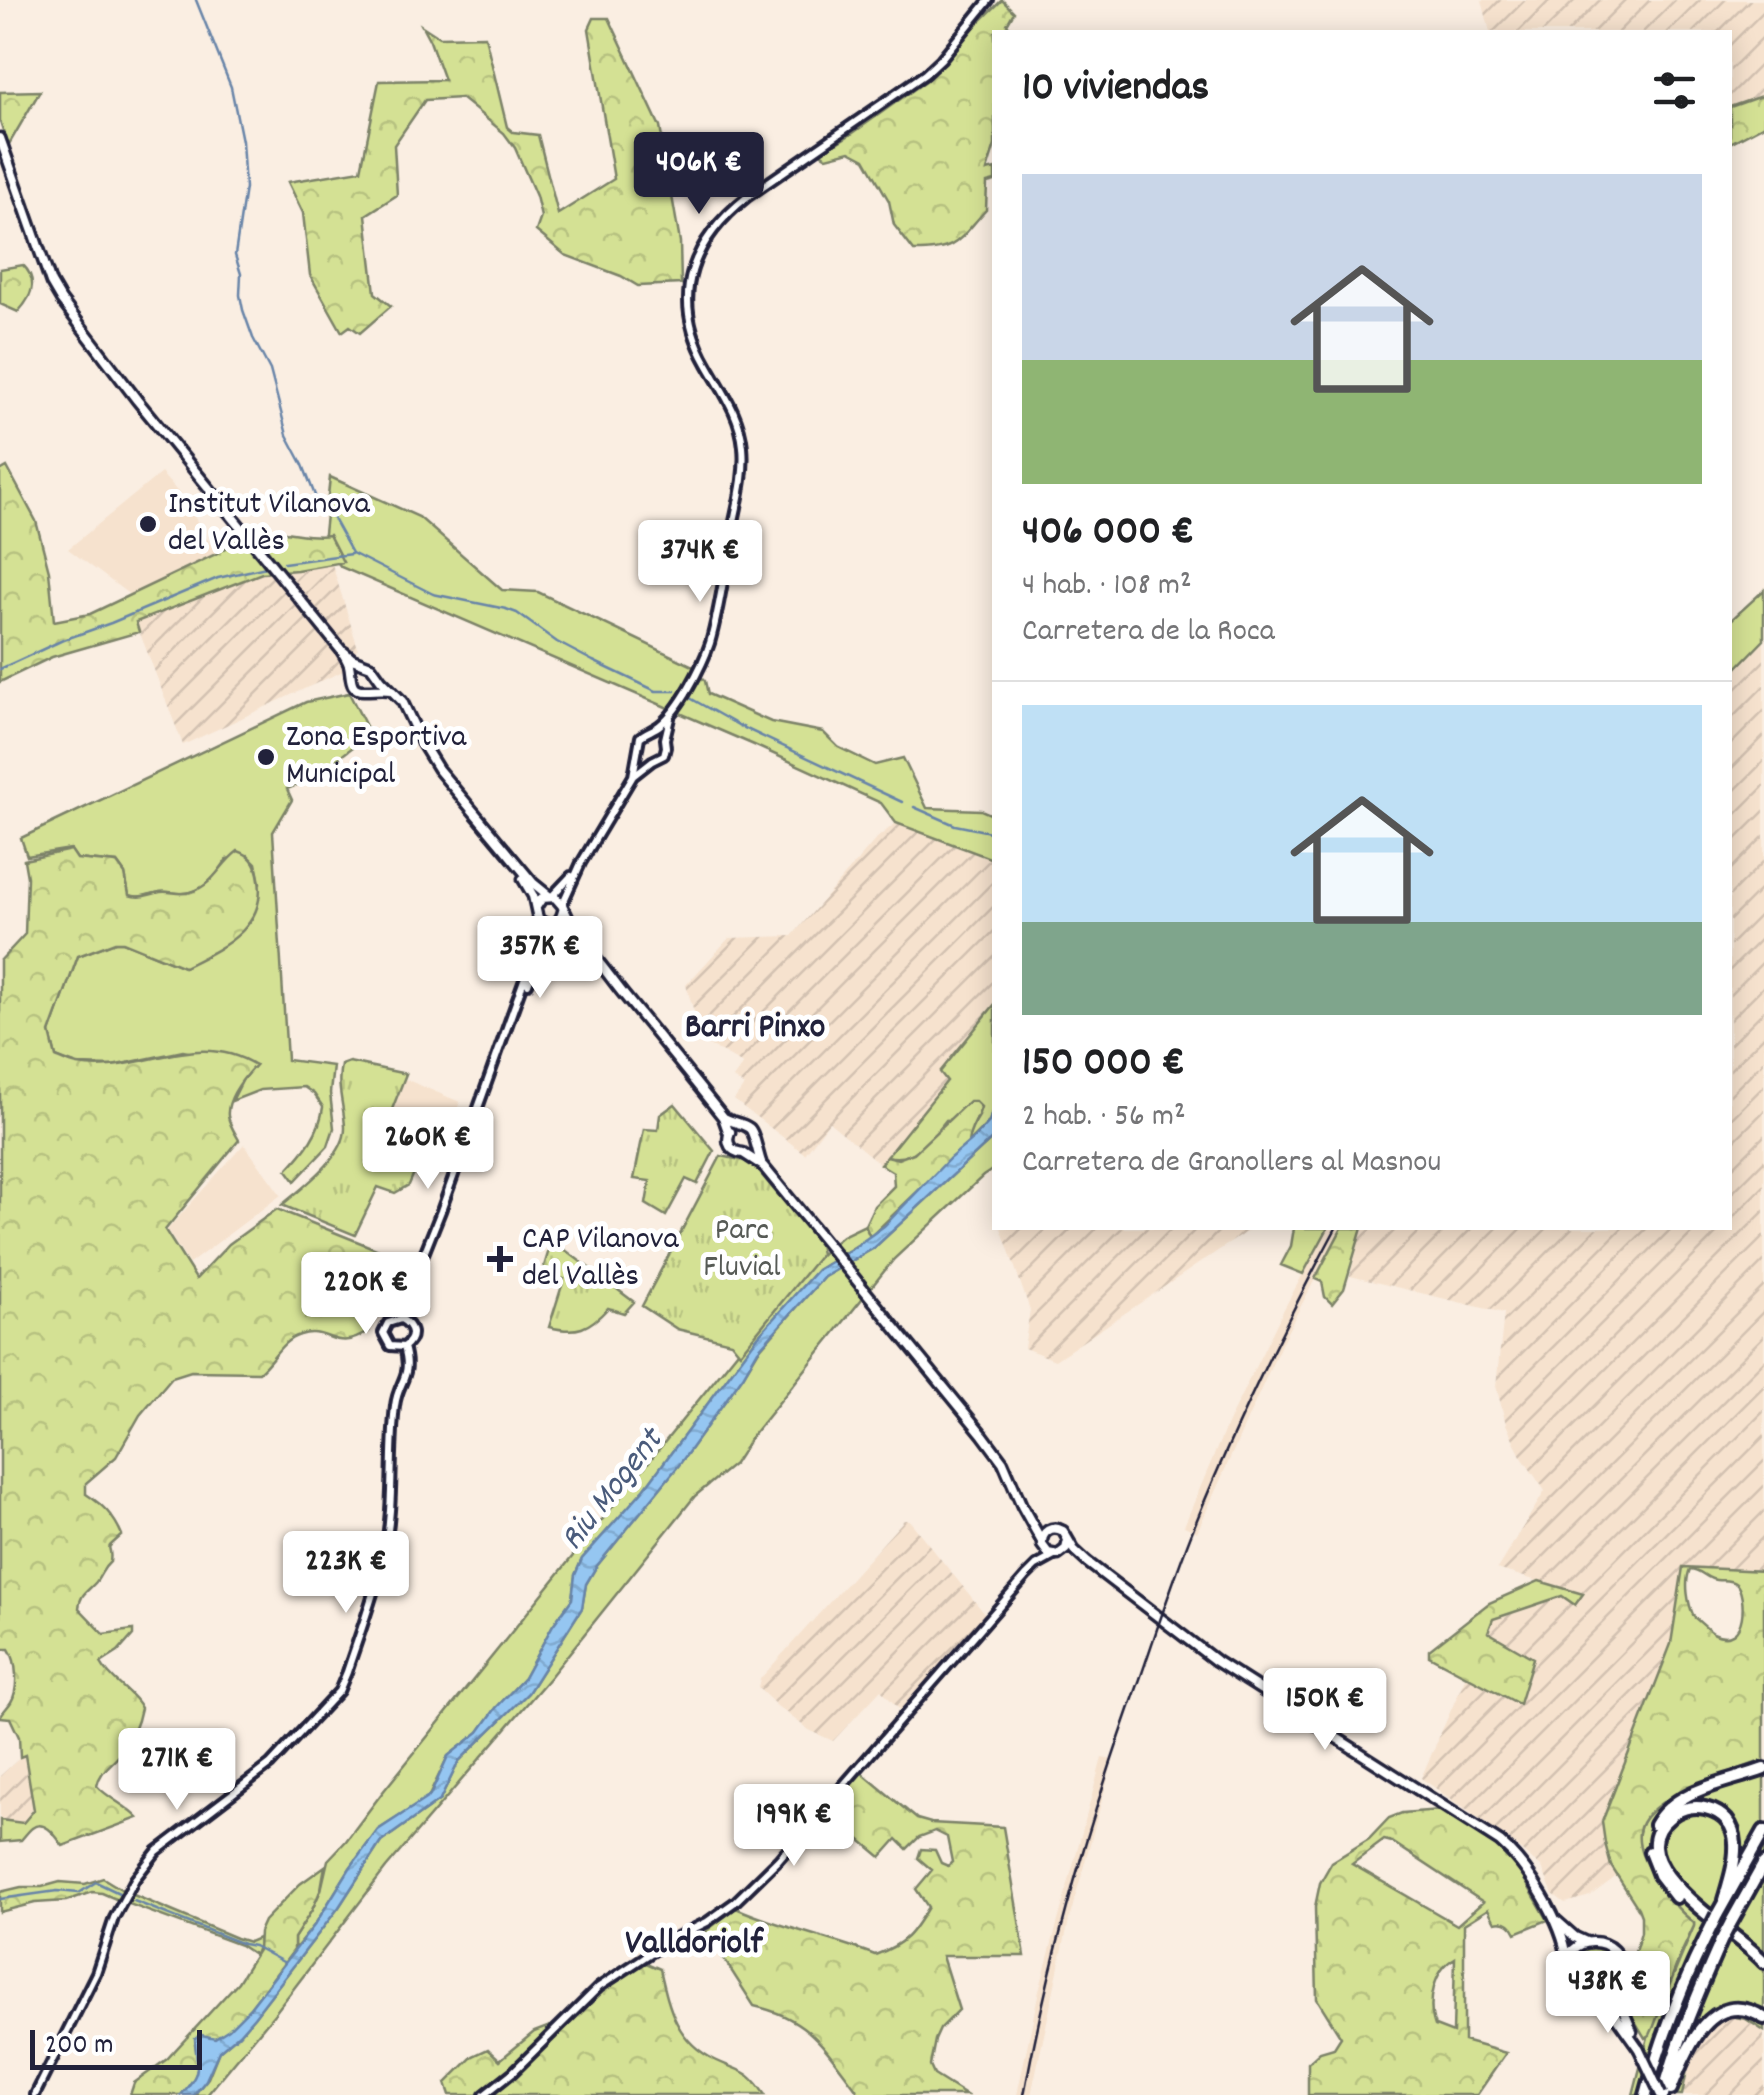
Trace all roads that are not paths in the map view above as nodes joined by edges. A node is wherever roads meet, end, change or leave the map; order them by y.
1 (988, 0) edge
2 (0, 138) edge
3 (341, 650) junction
4 (361, 663) junction
5 (350, 673) junction
6 (377, 675) junction
7 (370, 689) junction
8 (391, 690) junction
9 (672, 712) junction
10 (651, 731) junction
11 (664, 738) junction
12 (637, 750) junction
13 (652, 761) junction
14 (633, 776) junction
15 (514, 862) junction
16 (581, 863) junction
17 (550, 896) junction
18 (536, 907) junction
19 (563, 908) junction
20 (538, 919) junction
21 (554, 924) junction
22 (579, 941) junction
23 (497, 1059) junction
24 (723, 1117) junction
25 (739, 1126) junction
26 (729, 1134) junction
27 (754, 1145) junction
28 (742, 1153) junction
29 (763, 1166) junction
30 (401, 1319) junction
31 (404, 1347) junction
32 (1030, 1520) junction
33 (1051, 1529) junction
34 (1068, 1540) junction
35 (1041, 1542) junction
36 (1058, 1555) junction
37 (1087, 1562) junction
38 (1036, 1566) junction
39 (1764, 1768) edge
40 (1764, 1831) edge
41 (1764, 1863) edge
42 (1724, 1900) junction
43 (1554, 1918) junction
44 (1588, 1942) junction
45 (1567, 1959) junction
46 (1764, 1962) edge
47 (1764, 1972) edge
48 (1618, 1987) junction
49 (1594, 2000) junction
50 (1764, 2018) edge
51 (1639, 2049) junction
52 (35, 2095) edge
53 (484, 2095) edge
54 (1646, 2095) edge
55 (1664, 2095) edge

1 - 9 street
2 - 3 main road
3 - 4 main road
3 - 5 main road
4 - 5 main road
4 - 6 main road
5 - 7 main road
6 - 7 main road
6 - 8 main road
7 - 8 main road
8 - 15 main road
9 - 10 street
9 - 11 street
10 - 11 street
10 - 12 street
11 - 13 street
12 - 13 street
12 - 14 street
13 - 14 street
14 - 16 street
15 - 17 main road
15 - 18 main road
16 - 17 street
16 - 19 street
17 - 18 main road
17 - 19 main road
18 - 20 main road
19 - 21 main road
19 - 22 main road
20 - 21 main road
20 - 23 street
21 - 22 main road
21 - 23 street
22 - 24 main road
23 - 30 street
24 - 25 main road
24 - 26 main road
25 - 26 main road
25 - 27 main road
26 - 28 main road
27 - 28 main road
27 - 29 main road
28 - 29 main road
29 - 32 main road
30 - 31 street
30 - 31 street
31 - 52 street
32 - 33 main road
32 - 35 main road
33 - 34 main road
33 - 35 main road
34 - 36 main road
34 - 37 main road
35 - 36 main road
35 - 38 street
36 - 37 main road
36 - 38 street
37 - 43 main road
38 - 53 street
39 - 47 highway
40 - 42 highway
41 - 55 highway, bridge
42 - 46 highway
42 - 54 highway, bridge
43 - 44 main road
43 - 45 main road
44 - 45 main road
44 - 48 main road
45 - 49 main road
48 - 49 main road
48 - 51 main road
49 - 51 main road
50 - 55 highway
51 - 55 main road, bridge

